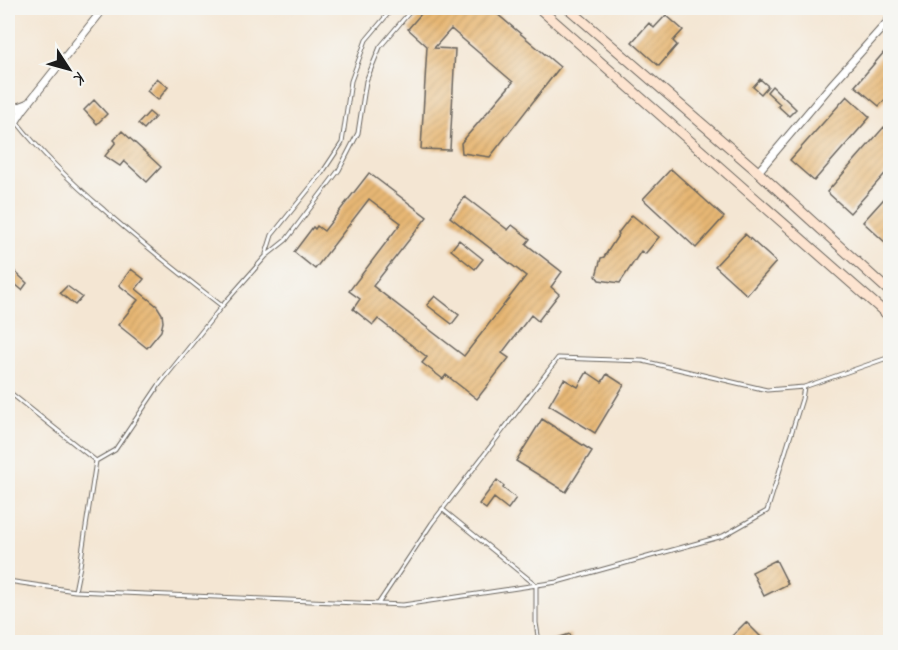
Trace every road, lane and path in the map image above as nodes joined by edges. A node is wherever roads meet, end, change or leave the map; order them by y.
1 (104, 8) edge
2 (393, 8) edge
3 (413, 8) edge
4 (539, 8) edge
5 (568, 8) edge
6 (891, 19) edge
7 (29, 103) junction
8 (8, 111) edge
9 (16, 122) junction
10 (8, 125) edge
11 (758, 172) junction
12 (266, 256) junction
13 (891, 292) edge
14 (222, 306) junction
15 (891, 317) edge
16 (891, 357) edge
17 (804, 387) junction
18 (8, 391) edge
19 (96, 461) junction
20 (442, 509) junction
21 (8, 581) edge
22 (536, 585) junction
23 (75, 591) junction
24 (378, 604) junction
25 (539, 642) edge

1 - 7 street
2 - 12 lane
3 - 12 lane
4 - 15 main road
5 - 11 main road
6 - 11 street
7 - 8 street
7 - 9 street
9 - 10 street
9 - 14 lane
11 - 13 main road
12 - 14 lane
14 - 19 lane
16 - 17 lane
17 - 20 lane
17 - 22 lane
18 - 19 lane
19 - 23 lane
20 - 22 lane
20 - 24 lane
21 - 23 lane
22 - 24 lane
22 - 25 lane
23 - 24 lane

